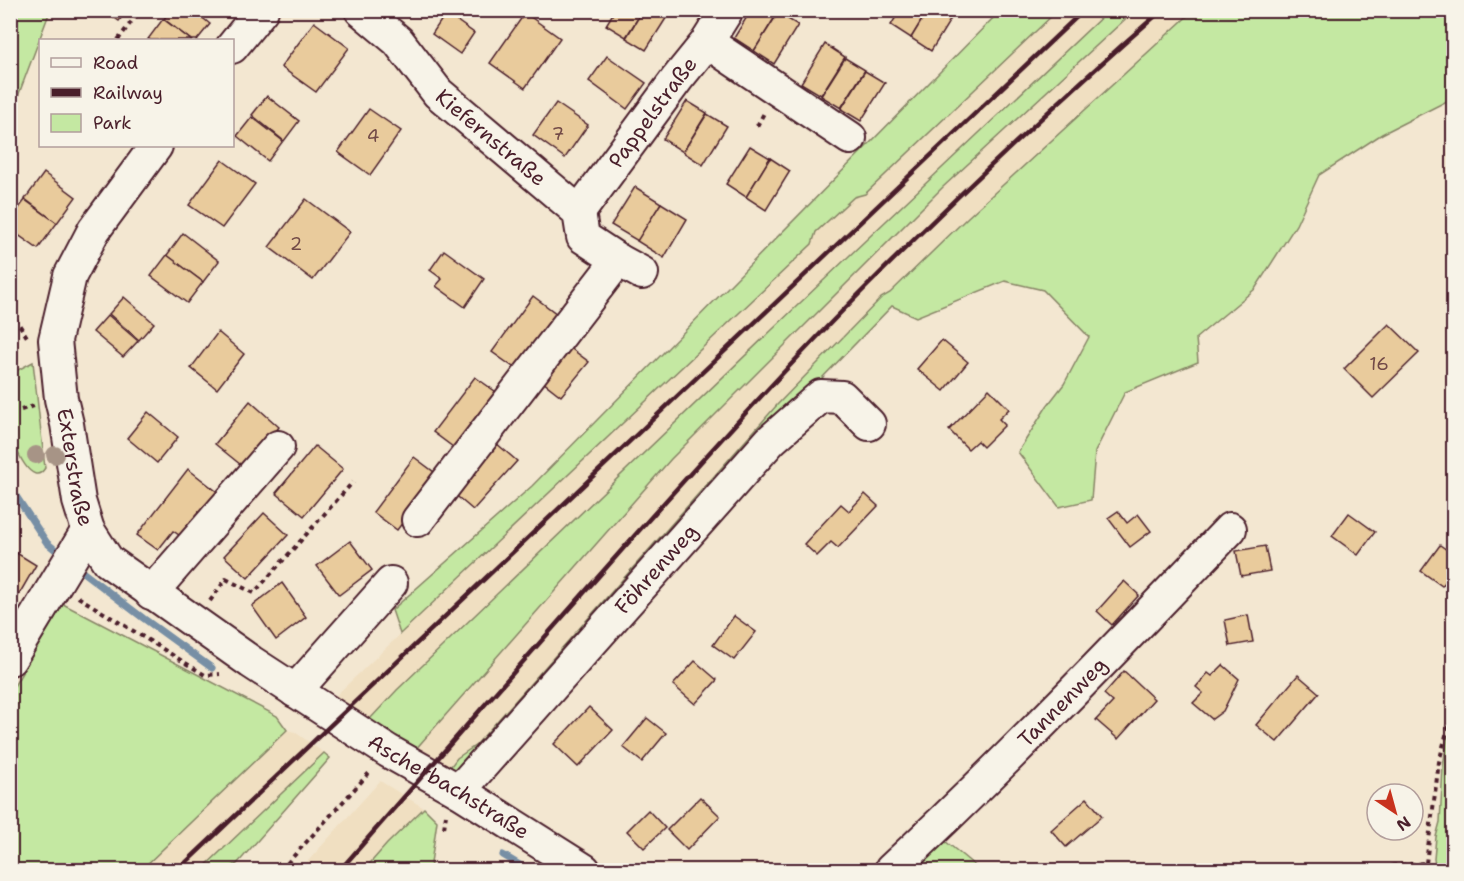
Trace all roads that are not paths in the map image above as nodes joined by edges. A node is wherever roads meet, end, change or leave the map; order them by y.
1 (262, 10) edge
2 (362, 10) edge
3 (727, 10) edge
4 (707, 42) junction
5 (234, 45) edge
6 (850, 138) dead end
7 (155, 147) edge
8 (579, 212) junction
9 (869, 424) dead end
10 (278, 447) dead end
11 (418, 520) dead end
12 (88, 530) junction
13 (1230, 530) dead end
14 (391, 583) dead end
15 (151, 593) junction
16 (10, 659) edge
17 (304, 696) junction
18 (453, 800) junction
19 (584, 870) edge
20 (891, 870) edge

1 - 5 street
2 - 8 street, Kiefernstraße
3 - 4 street, Pappelstraße
4 - 6 street
4 - 8 street, Pappelstraße
7 - 12 street, Exterstraße
8 - 11 street
9 - 18 street, Föhrenweg
10 - 15 street
12 - 15 street, Exterstraße
12 - 16 street
13 - 20 street, Tannenweg
14 - 17 street
15 - 17 street, Exterstraße
17 - 18 street, Ascherbachstraße
18 - 19 street, Ascherbachstraße

